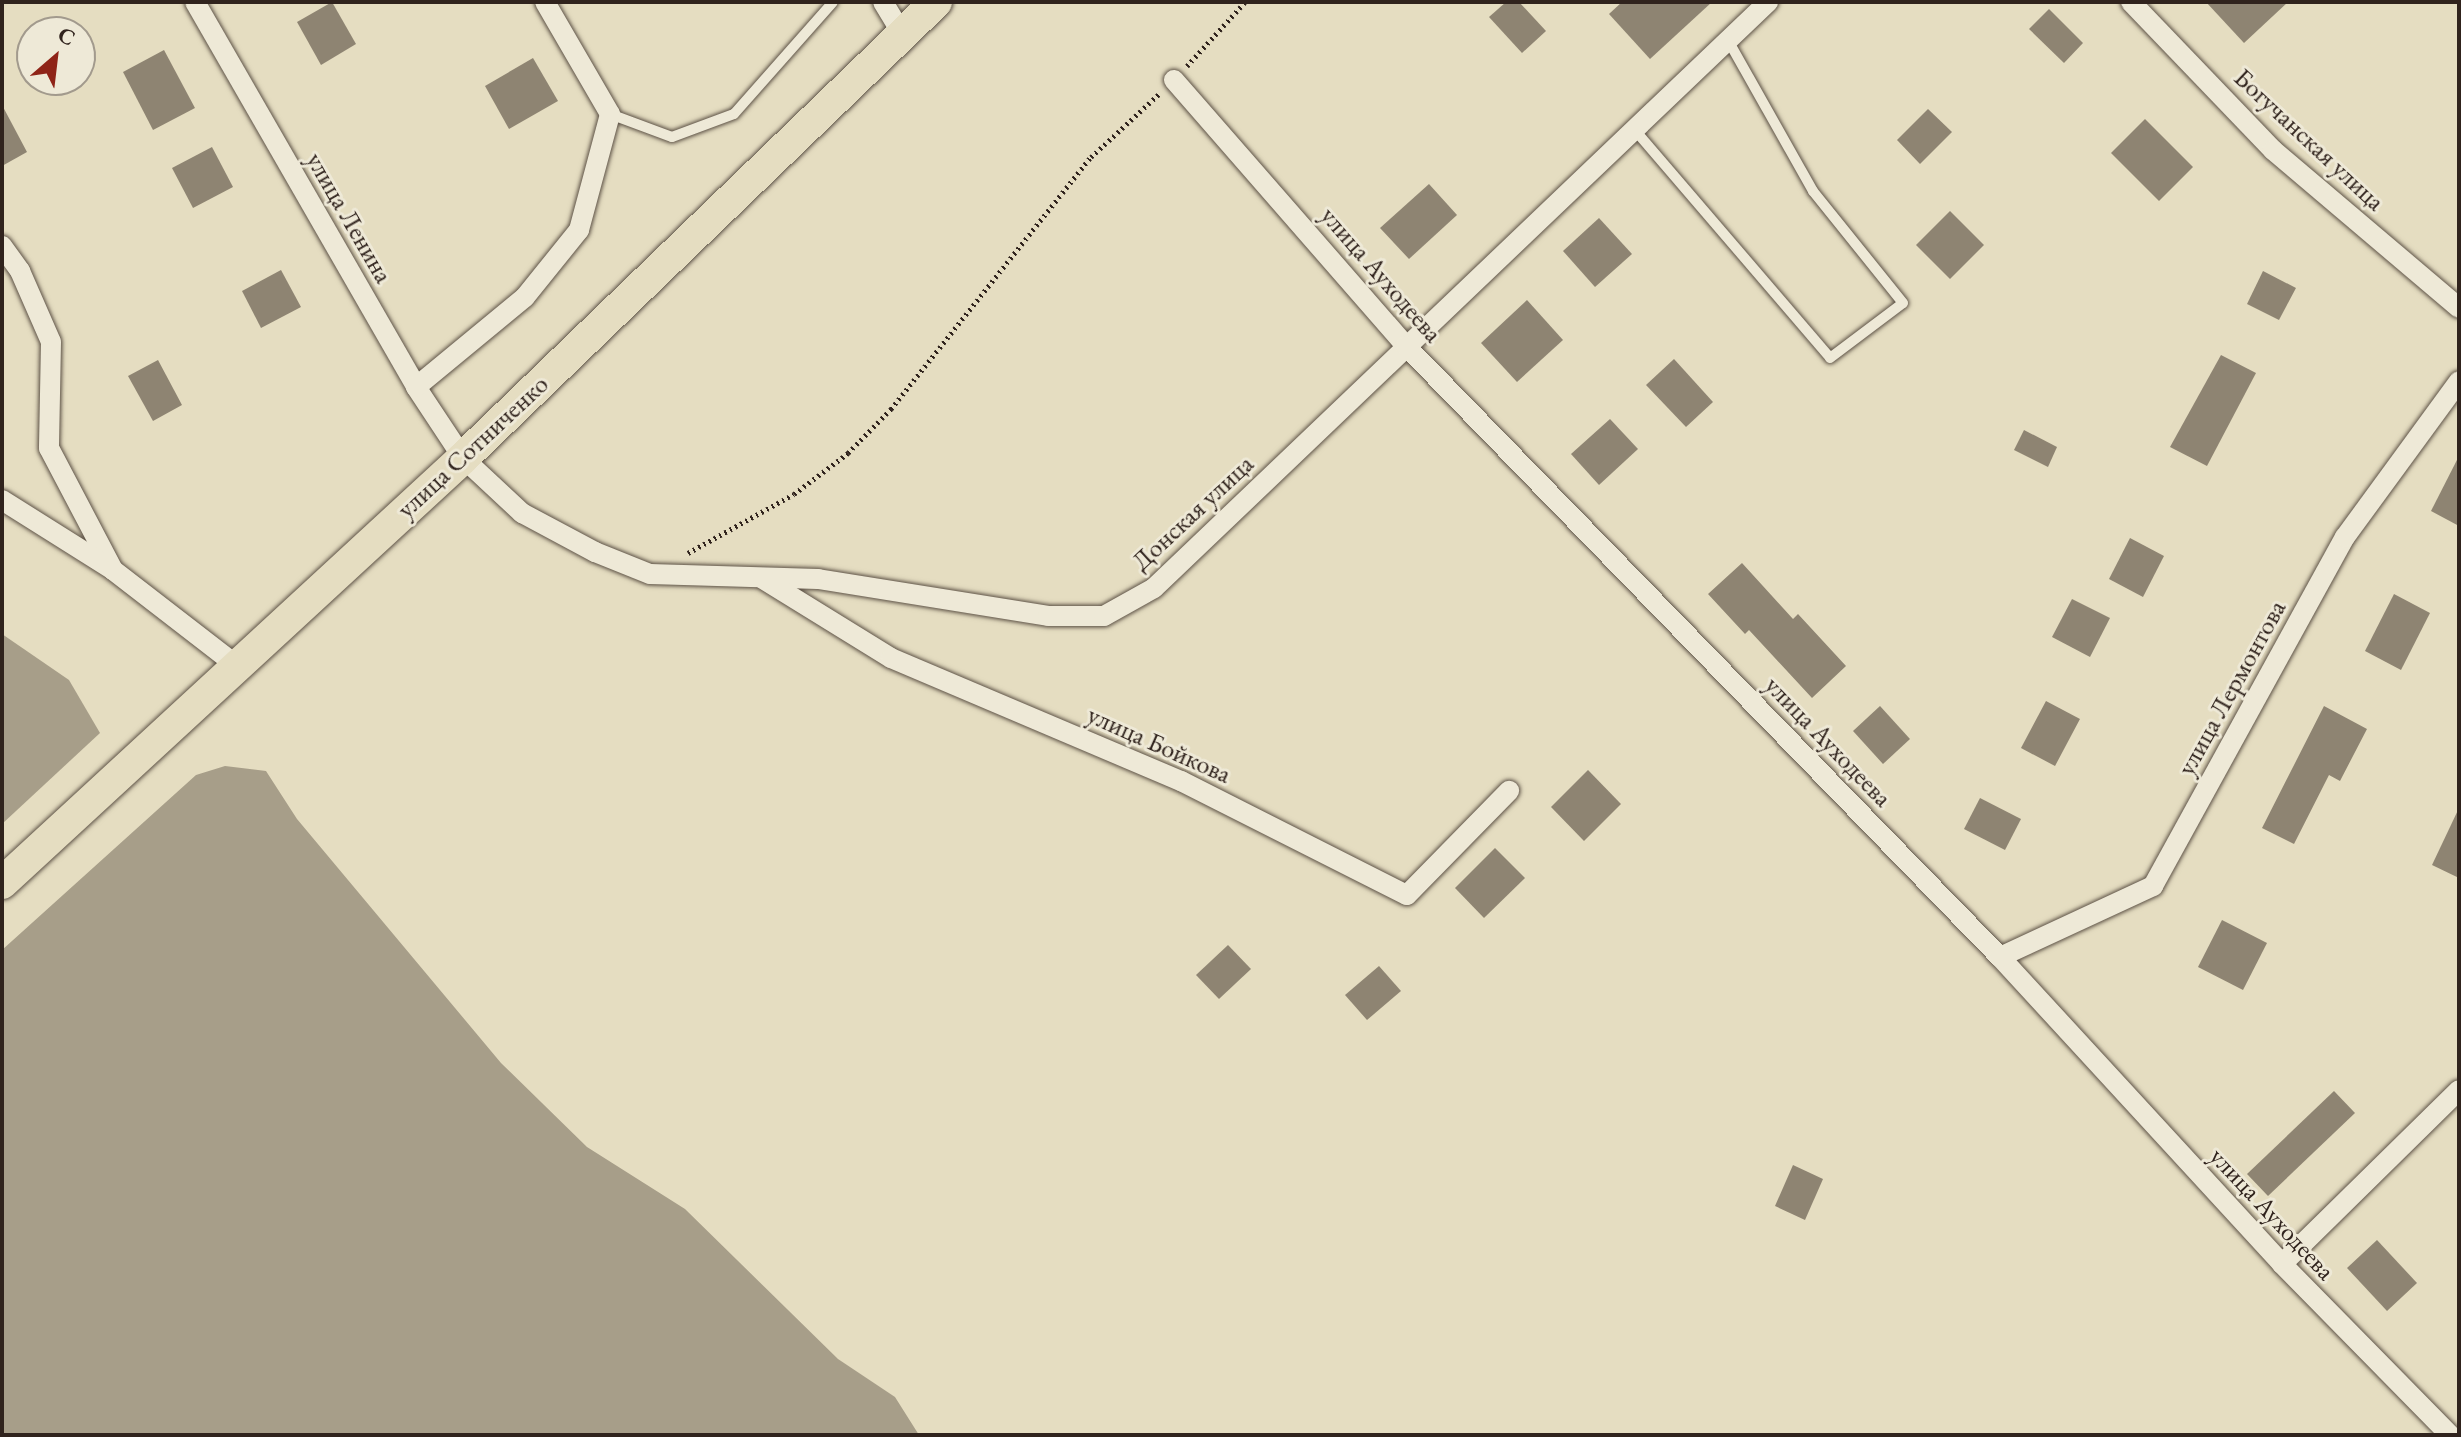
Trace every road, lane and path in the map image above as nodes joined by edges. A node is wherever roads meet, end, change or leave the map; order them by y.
1 (195, 2) edge
2 (545, 2) edge
3 (833, 2) edge
4 (883, 2) edge
5 (936, 2) edge
6 (1245, 2) edge
7 (1768, 2) edge
8 (2131, 2) edge
9 (902, 34) junction
10 (1728, 40) junction
11 (1174, 80) junction
12 (610, 114) junction
13 (1634, 129) junction
14 (2, 246) edge
15 (2459, 308) edge
16 (1406, 346) junction
17 (2459, 381) edge
18 (416, 387) junction
19 (463, 458) junction
20 (2, 500) edge
21 (113, 570) junction
22 (650, 574) junction
23 (760, 577) junction
24 (237, 666) junction
25 (1509, 791) dead end
26 (2, 883) edge
27 (2000, 957) junction
28 (2459, 1090) edge
29 (2282, 1264) junction
30 (2450, 1435) edge

1 - 18 street, улица Ленина
2 - 12 street
3 - 12 lane
4 - 9 street
5 - 9 main road, улица Сотниченко
6 - 11 path
7 - 10 street, Донская улица
8 - 15 street, Богучанская улица
9 - 19 main road, улица Сотниченко
10 - 13 street, Донская улица
10 - 13 lane
11 - 16 street, улица Ауходеева
11 - 22 path
12 - 18 street
13 - 16 street, Донская улица
14 - 21 street
16 - 23 street, Донская улица
16 - 27 street, улица Ауходеева
17 - 27 street, улица Лермонтова
18 - 19 street, улица Ленина
19 - 22 street, Донская улица
19 - 24 main road, улица Сотниченко
20 - 21 street
21 - 24 street
22 - 23 street, Донская улица
23 - 25 street, улица Бойкова
24 - 26 main road, улица Сотниченко
27 - 29 street, улица Ауходеева
28 - 29 street
29 - 30 street, улица Ауходеева

